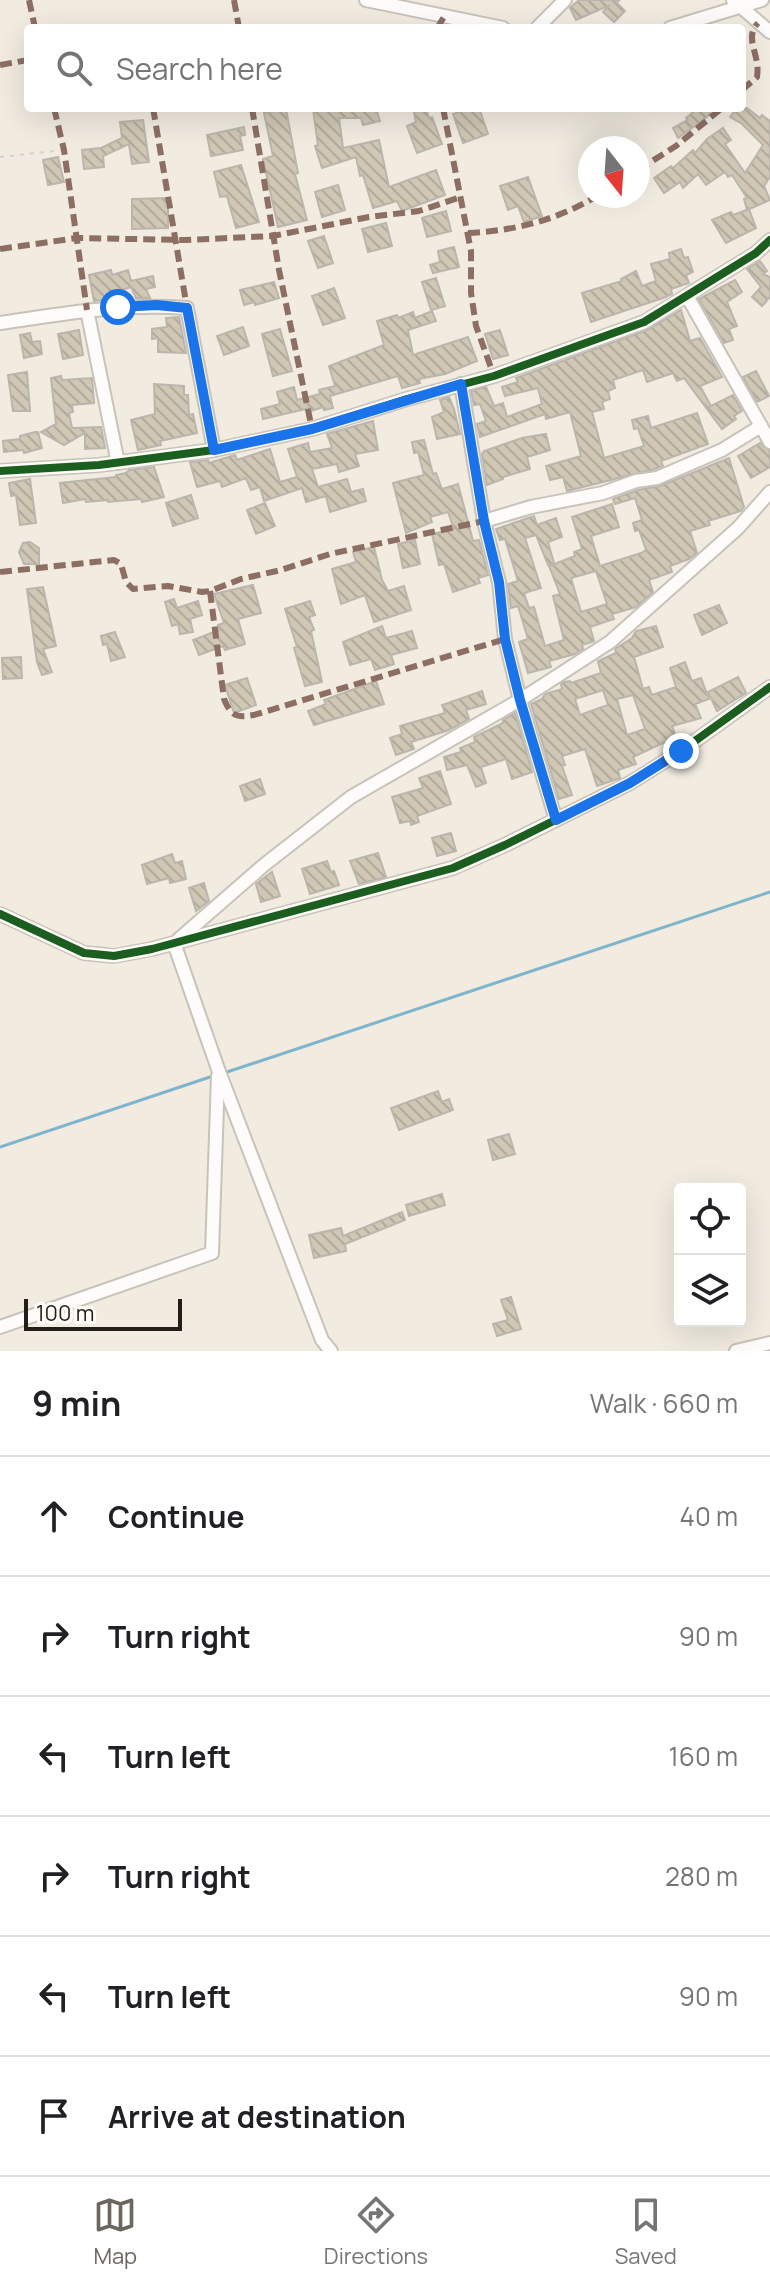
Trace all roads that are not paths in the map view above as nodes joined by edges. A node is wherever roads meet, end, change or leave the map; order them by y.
1 (366, 0) edge
2 (423, 0) edge
3 (565, 0) edge
4 (762, 0) edge
5 (739, 4) edge
6 (424, 14) junction
7 (480, 24) edge
8 (541, 24) edge
9 (682, 24) edge
10 (770, 32) edge
11 (770, 240) edge
12 (687, 296) junction
13 (87, 310) junction
14 (0, 323) edge
15 (461, 384) junction
16 (761, 426) junction
17 (770, 442) edge
18 (214, 450) junction
19 (118, 463) junction
20 (0, 471) edge
21 (770, 492) edge
22 (484, 521) junction
23 (770, 687) edge
24 (520, 700) junction
25 (556, 820) junction
26 (0, 914) edge
27 (174, 943) junction
28 (218, 1069) junction
29 (0, 1327) edge
30 (770, 1343) edge
31 (331, 1351) edge
32 (736, 1351) edge

1 - 6 street
2 - 6 street
3 - 8 street
4 - 5 street
5 - 9 street
5 - 10 street
6 - 7 street
11 - 12 street
12 - 15 street
12 - 16 street
13 - 14 street
13 - 18 street
13 - 19 street
15 - 18 street
15 - 22 street
16 - 17 street
16 - 22 street
18 - 19 street
19 - 20 street
21 - 24 street
22 - 24 street
23 - 25 street
24 - 25 street
24 - 27 street
25 - 27 street
26 - 27 street
27 - 28 street
28 - 29 street
28 - 31 street
30 - 32 street

